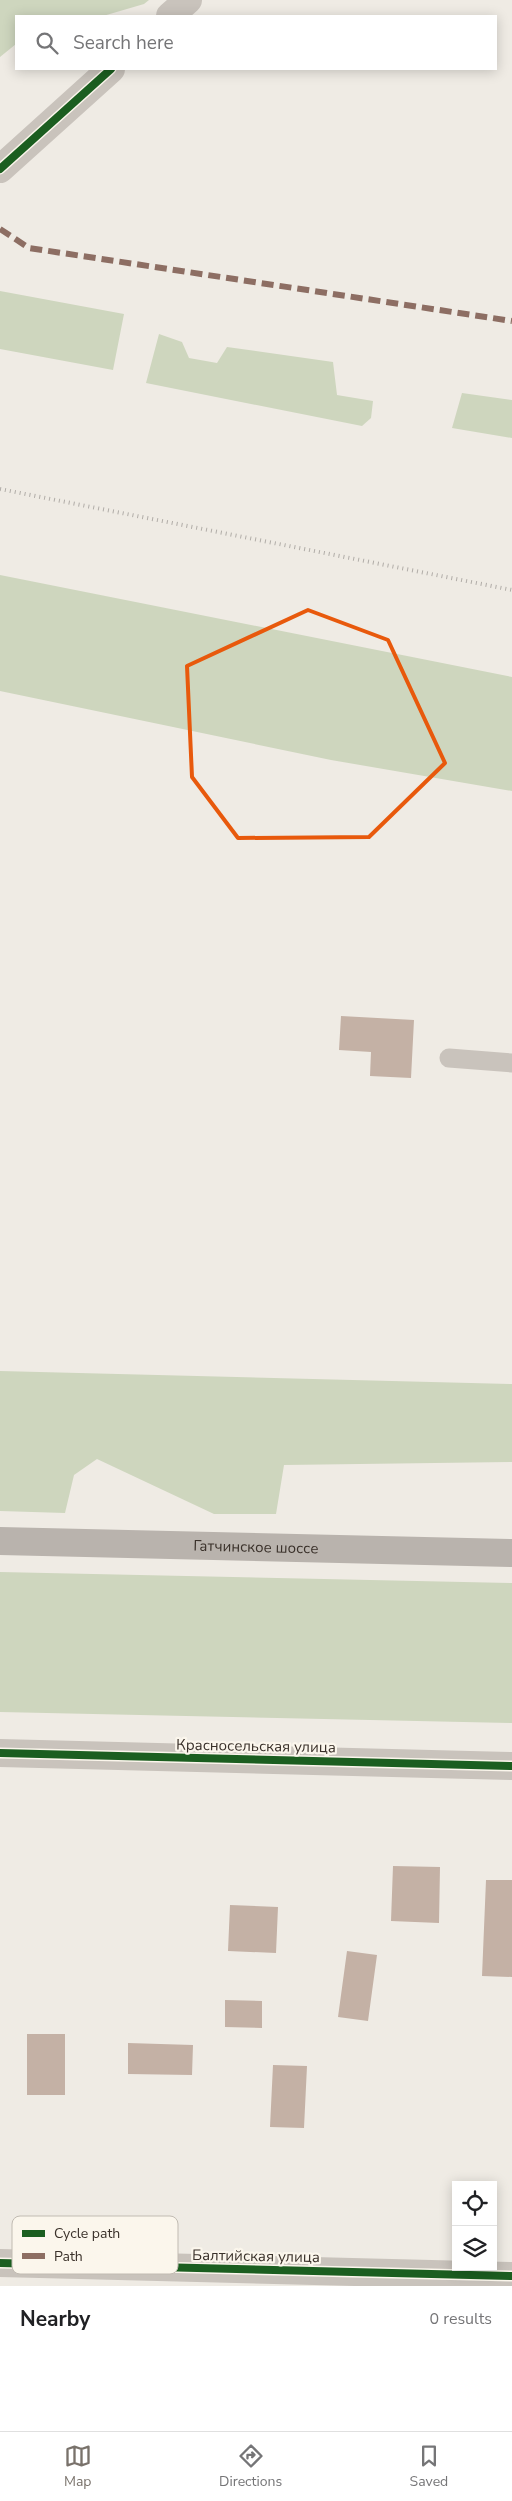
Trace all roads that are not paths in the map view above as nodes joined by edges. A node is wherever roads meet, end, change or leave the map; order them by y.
1 (188, 0) edge
2 (171, 15) edge
3 (110, 70) edge
4 (0, 169) edge
5 (449, 1058) dead end
6 (512, 1063) edge
7 (0, 1541) edge
8 (512, 1553) edge
9 (0, 1753) edge
10 (512, 1766) edge
11 (178, 2268) edge
12 (512, 2276) edge

1 - 2 street
3 - 4 street
5 - 6 lane
7 - 8 main road, Гатчинское шоссе
9 - 10 street, Красносельская улица
11 - 12 street, Балтийская улица

